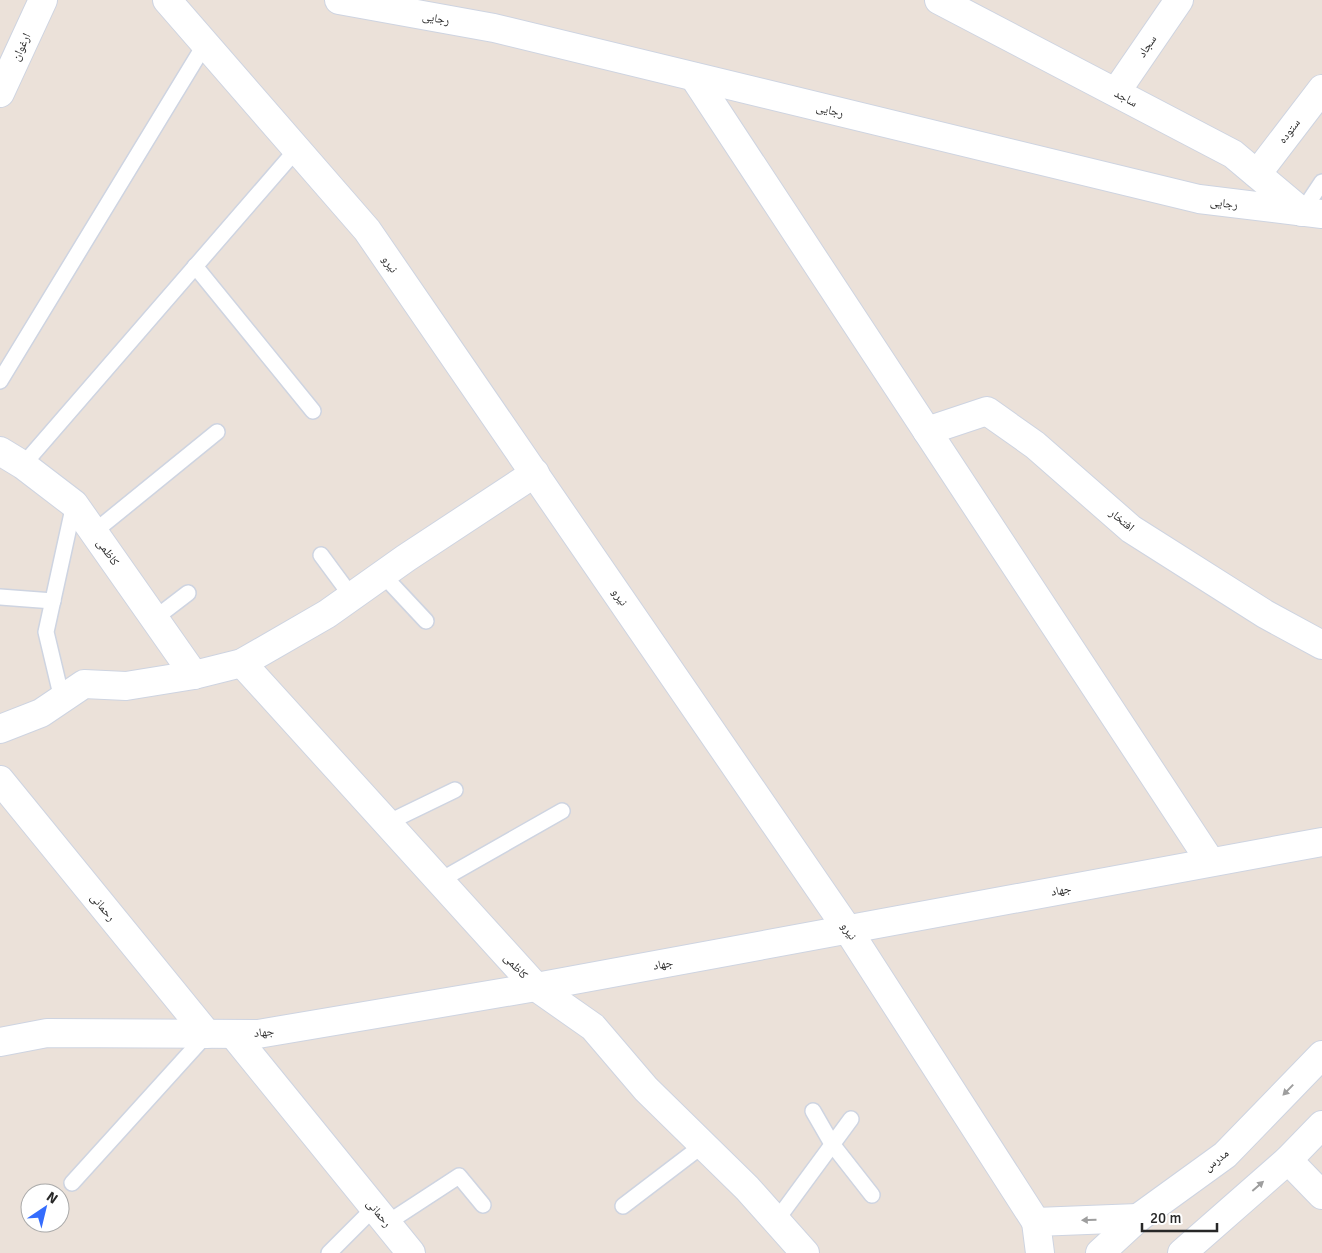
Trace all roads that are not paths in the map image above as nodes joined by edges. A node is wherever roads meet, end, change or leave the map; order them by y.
1 (43, 0) edge
2 (167, 0) edge
3 (339, 0) edge
4 (1179, 0) edge
5 (956, 4) edge
6 (205, 44) junction
7 (694, 77) junction
8 (1322, 89) edge
9 (1116, 92) junction
10 (0, 93) edge
11 (296, 149) junction
12 (1257, 174) junction
13 (1322, 182) edge
14 (1312, 213) edge
15 (195, 266) junction
16 (0, 381) edge
17 (313, 411) dead end
18 (927, 430) junction
19 (217, 432) dead end
20 (0, 451) edge
21 (23, 465) junction
22 (535, 473) junction
23 (74, 504) junction
24 (94, 532) junction
25 (321, 554) dead end
26 (383, 575) junction
27 (188, 593) dead end
28 (0, 597) edge
29 (352, 597) junction
30 (53, 601) junction
31 (154, 619) junction
32 (426, 622) dead end
33 (1322, 645) edge
34 (242, 663) junction
35 (194, 675) junction
36 (62, 699) junction
37 (0, 729) edge
38 (0, 780) edge
39 (455, 790) dead end
40 (562, 811) dead end
41 (387, 824) junction
42 (1322, 842) edge
43 (1210, 861) junction
44 (439, 881) junction
45 (848, 930) junction
46 (536, 987) junction
47 (220, 1034) junction
48 (0, 1042) edge
49 (1322, 1055) edge
50 (813, 1111) dead end
51 (851, 1119) dead end
52 (1322, 1125) edge
53 (832, 1144) junction
54 (703, 1145) junction
55 (1288, 1160) junction
56 (72, 1183) dead end
57 (872, 1195) dead end
58 (1322, 1195) edge
59 (483, 1205) dead end
60 (622, 1206) dead end
61 (381, 1215) junction
62 (1138, 1218) junction
63 (776, 1221) junction
64 (1036, 1222) junction
65 (329, 1253) edge
66 (412, 1253) edge
67 (805, 1253) edge
68 (1040, 1253) edge
69 (1100, 1253) edge
70 (1182, 1253) edge

1 - 10 street, ارغوان
2 - 6 street, نیرو
3 - 7 street, رجایی
4 - 9 street, سجاد
5 - 9 street, ساجد
6 - 11 street, نیرو
6 - 16 lane
7 - 14 street, رجایی
7 - 18 street
8 - 12 street, ستوده
9 - 12 street, ساجد
11 - 15 lane
11 - 22 street, نیرو
12 - 14 street, ساجد
13 - 14 lane
15 - 17 lane
15 - 21 lane
18 - 33 street, افتخار
18 - 43 street
19 - 24 lane
20 - 21 street, کاظمی
21 - 23 street, کاظمی
22 - 26 street
22 - 45 street, نیرو
23 - 24 street, کاظمی
23 - 30 lane
24 - 31 street, کاظمی
25 - 29 lane
26 - 29 street
26 - 32 lane
27 - 31 lane
28 - 30 lane
29 - 34 street
30 - 36 lane
31 - 35 street, کاظمی
34 - 35 street
34 - 41 street, کاظمی
35 - 36 street
36 - 37 street
38 - 47 street, رحمانی
39 - 41 lane
40 - 44 lane
41 - 44 street, کاظمی
42 - 43 street, جهاد
43 - 45 street, جهاد
44 - 46 street, کاظمی
45 - 46 street, جهاد
45 - 64 street, نیرو
46 - 47 street, جهاد
46 - 54 street, کاظمی
47 - 48 street, جهاد
47 - 56 lane
47 - 61 street, رحمانی
49 -> 62 street, مدرس
50 - 53 lane
51 - 53 lane
52 - 55 street
53 - 57 lane
53 - 63 lane
54 - 60 lane
54 - 63 street, کاظمی
55 - 58 street
70 -> 55 street
59 - 61 lane
61 - 65 lane
61 - 66 street, رحمانی
62 -> 64 street
62 - 69 street, مدرس
63 - 67 street, کاظمی
64 - 68 street

